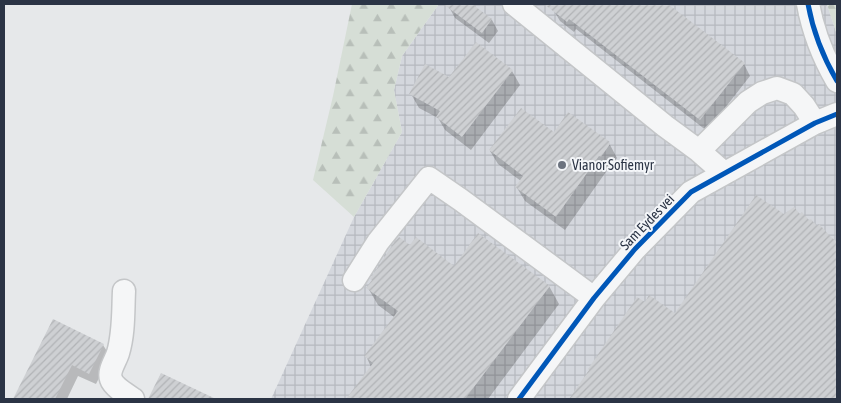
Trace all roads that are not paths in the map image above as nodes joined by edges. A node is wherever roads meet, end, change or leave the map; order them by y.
1 (514, 4) edge
2 (808, 4) edge
3 (837, 81) edge
4 (837, 114) edge
5 (815, 122) junction
6 (699, 151) junction
7 (724, 173) junction
8 (354, 280) dead end
9 (124, 291) dead end
10 (594, 298) junction
11 (133, 399) edge
12 (519, 399) edge

1 - 6 street
2 - 3 street
4 - 5 street, Sam Eydes vei
5 - 6 street
5 - 7 street, Sam Eydes vei
6 - 7 street
7 - 10 street, Sam Eydes vei
8 - 10 street
9 - 11 street
10 - 12 street, Sam Eydes vei

